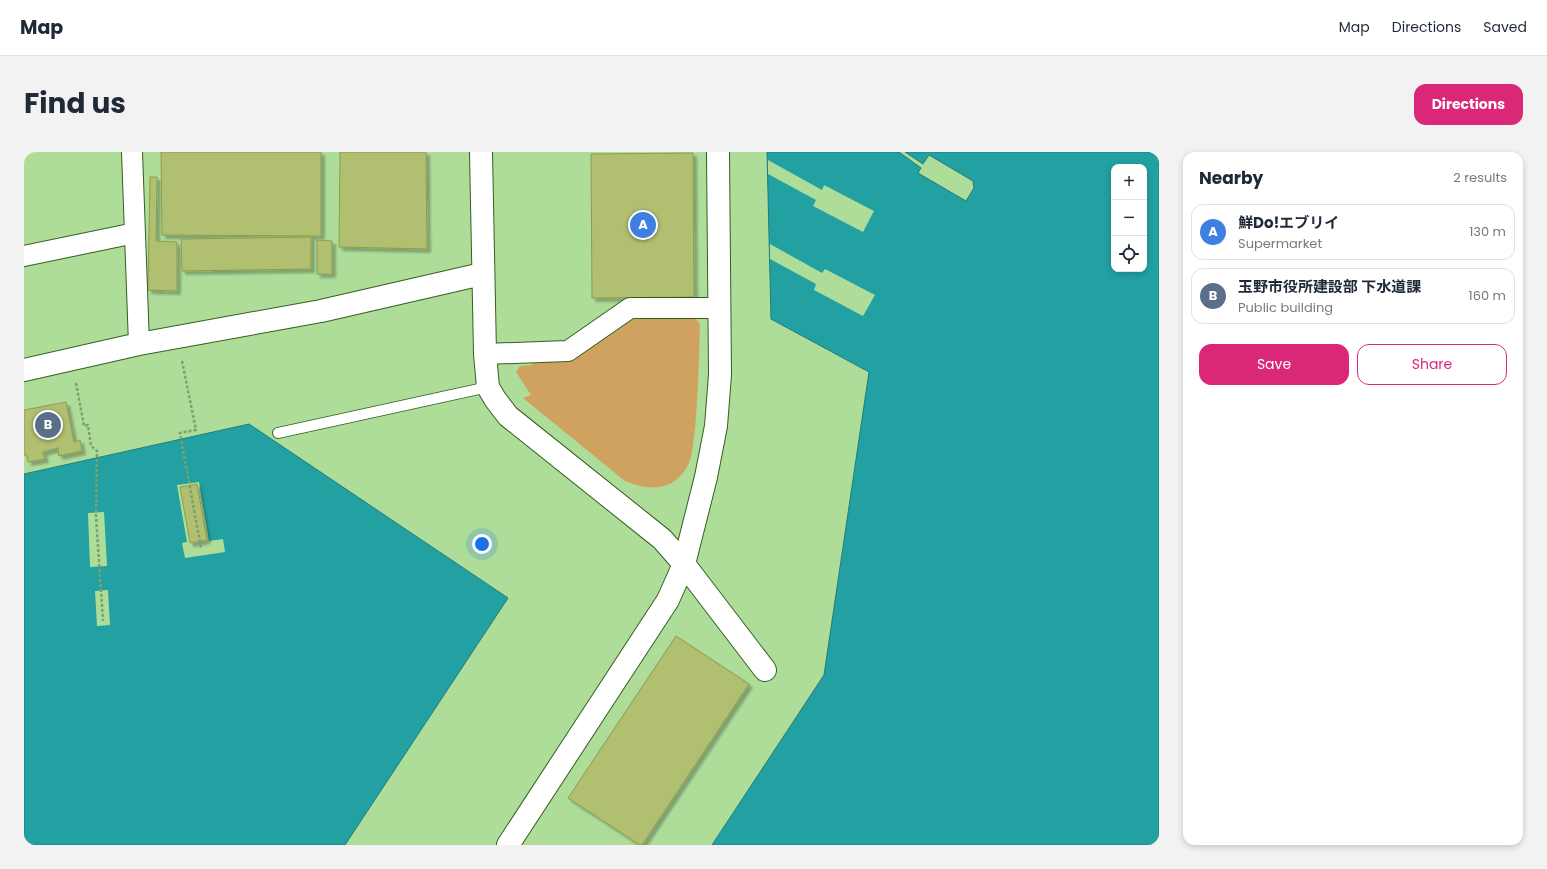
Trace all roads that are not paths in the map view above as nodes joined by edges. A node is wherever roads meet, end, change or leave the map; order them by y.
1 (132, 152) edge
2 (481, 152) edge
3 (718, 152) edge
4 (135, 234) junction
5 (24, 256) edge
6 (482, 274) junction
7 (720, 308) junction
8 (139, 344) junction
9 (485, 354) junction
10 (24, 370) edge
11 (488, 387) junction
12 (278, 433) dead end
13 (684, 564) junction
14 (765, 670) dead end
15 (508, 845) edge

1 - 4 street
2 - 6 street
3 - 7 street
4 - 5 street
4 - 8 street
6 - 8 street
6 - 9 street
7 - 9 street
7 - 13 street
8 - 10 street
9 - 11 street
11 - 12 lane
11 - 13 street
13 - 14 street
13 - 15 street

